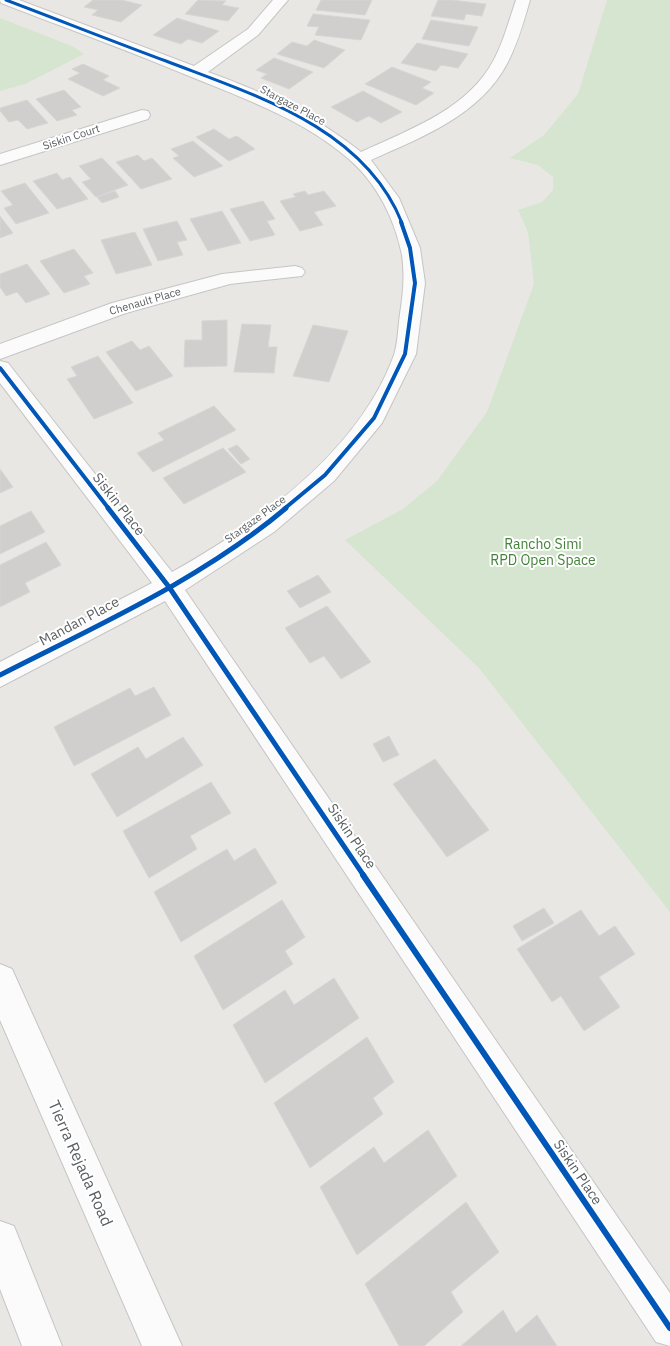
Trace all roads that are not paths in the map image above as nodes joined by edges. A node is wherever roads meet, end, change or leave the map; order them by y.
1 (6, 0) edge
2 (281, 0) edge
3 (523, 0) edge
4 (38, 5) edge
5 (195, 72) junction
6 (142, 115) dead end
7 (359, 158) junction
8 (0, 160) edge
9 (295, 272) dead end
10 (0, 352) edge
11 (0, 368) edge
12 (169, 587) junction
13 (0, 675) edge
14 (0, 981) edge
15 (0, 1240) edge
16 (670, 1328) edge
17 (42, 1346) edge
18 (162, 1346) edge

1 - 4 street, Stargaze Place
2 - 5 street
3 - 7 street
4 - 5 street, Stargaze Place
5 - 7 street, Stargaze Place
6 - 8 street, Siskin Court
7 - 12 street, Stargaze Place
9 - 10 street, Chenault Place
11 - 12 street, Siskin Place
12 - 13 street, Mandan Place
12 - 16 street, Siskin Place
14 - 18 street, Tierra Rejada Road
15 - 17 street

